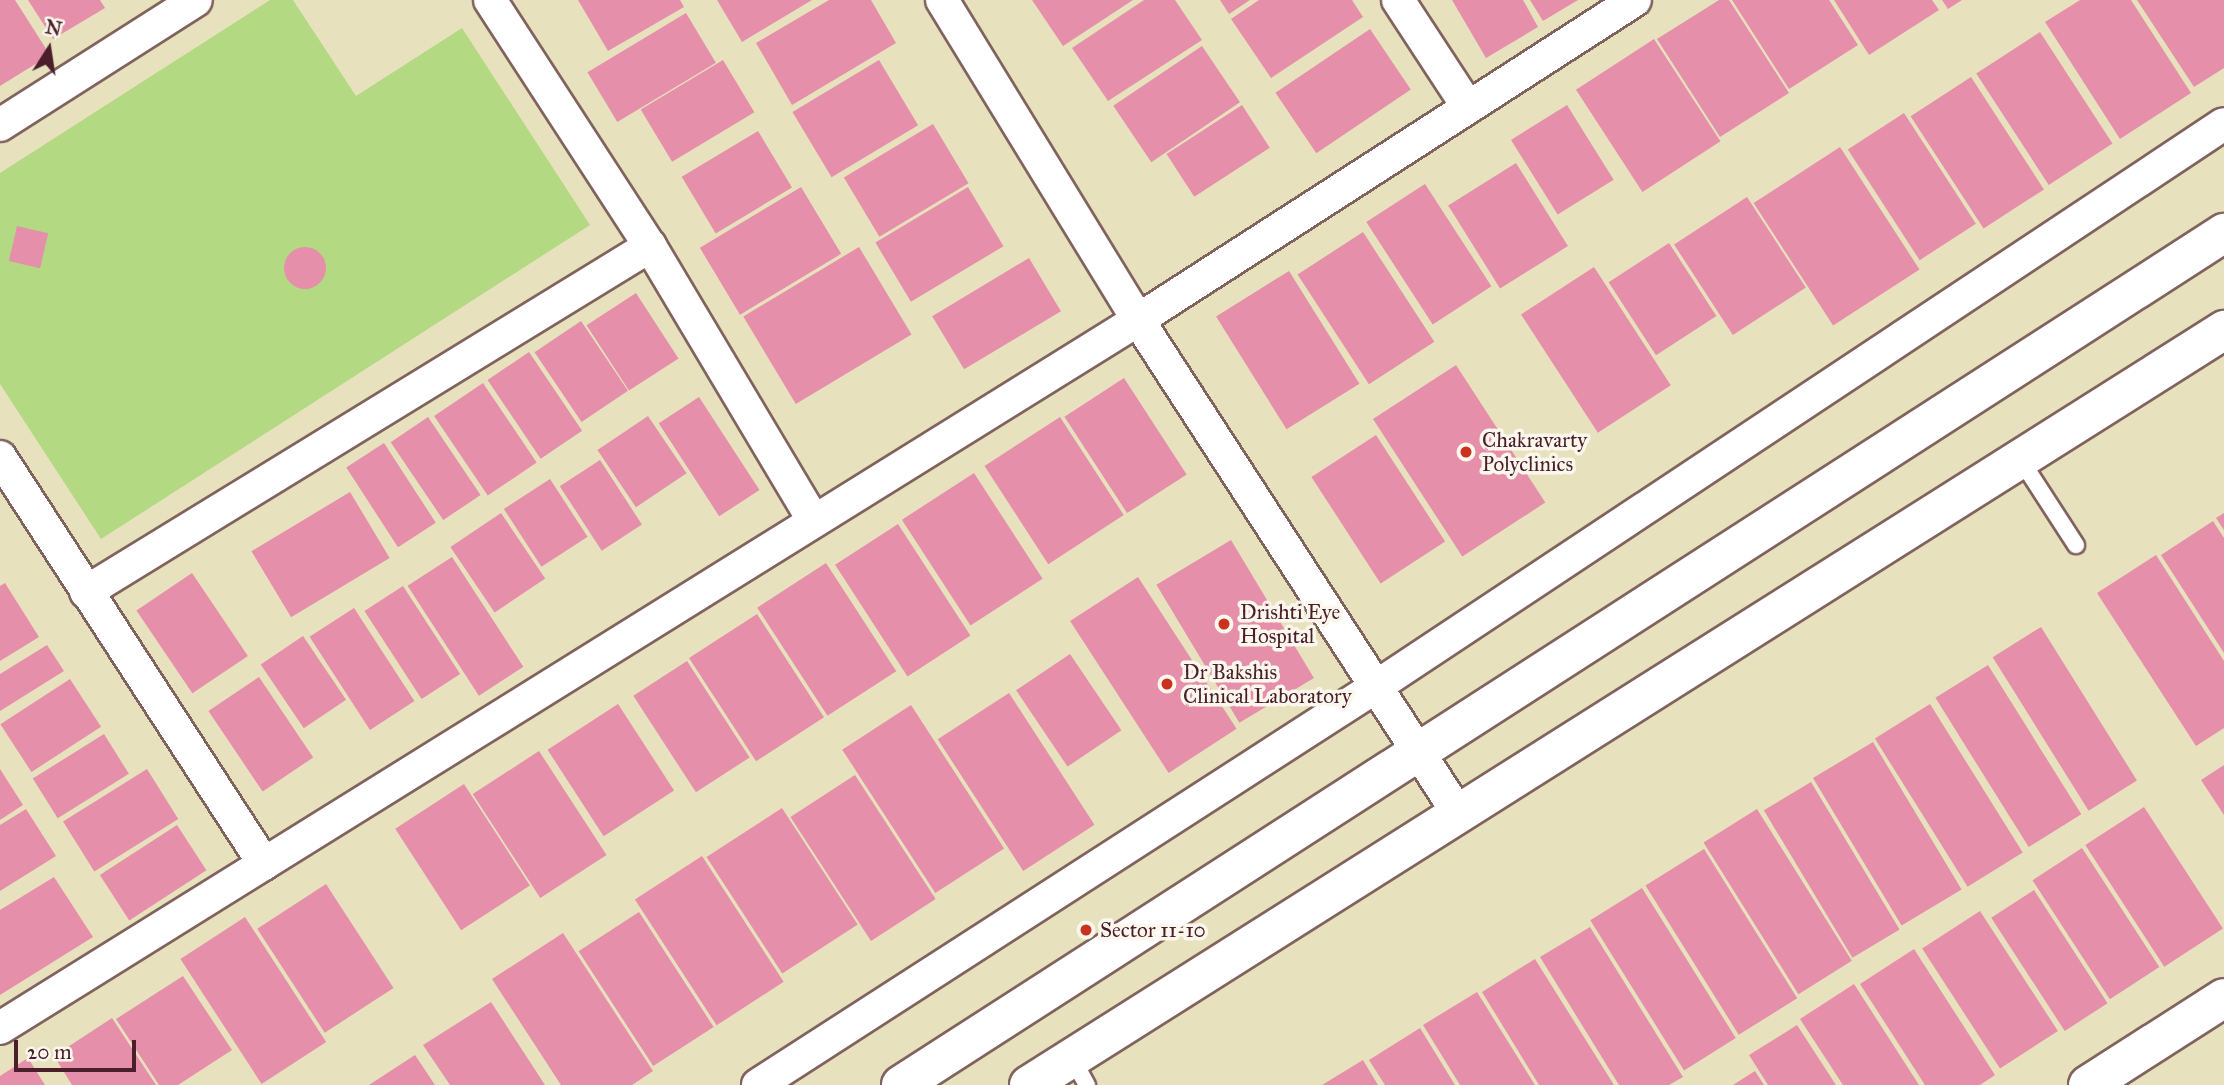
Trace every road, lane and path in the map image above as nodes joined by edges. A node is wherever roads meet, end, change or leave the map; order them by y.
1 (196, 0) edge
2 (490, 0) edge
3 (942, 0) edge
4 (1398, 0) edge
5 (1635, 0) edge
6 (1468, 107) junction
7 (0, 124) edge
8 (2224, 124) edge
9 (2224, 233) edge
10 (650, 246) junction
11 (1138, 320) junction
12 (2224, 330) edge
13 (0, 457) edge
14 (2019, 457) junction
15 (814, 521) junction
16 (2076, 545) dead end
17 (86, 592) junction
18 (1377, 686) junction
19 (1420, 752) junction
20 (1458, 813) junction
21 (264, 864) junction
22 (2224, 998) edge
23 (0, 1028) edge
24 (1079, 1071) edge
25 (758, 1085) edge
26 (901, 1085) edge
27 (1029, 1085) edge
28 (2088, 1085) edge

1 - 7 street
2 - 10 street
3 - 11 street
4 - 6 street
5 - 6 street
6 - 11 street
8 - 18 street
9 - 19 street
10 - 15 street
10 - 17 street
11 - 15 street
11 - 18 street
12 - 14 street
13 - 17 street
14 - 16 lane
14 - 20 street
15 - 21 street
17 - 21 street
18 - 19 street
18 - 25 street
19 - 20 street
19 - 26 street
20 - 24 street
21 - 23 street
22 - 28 street
24 - 27 street

